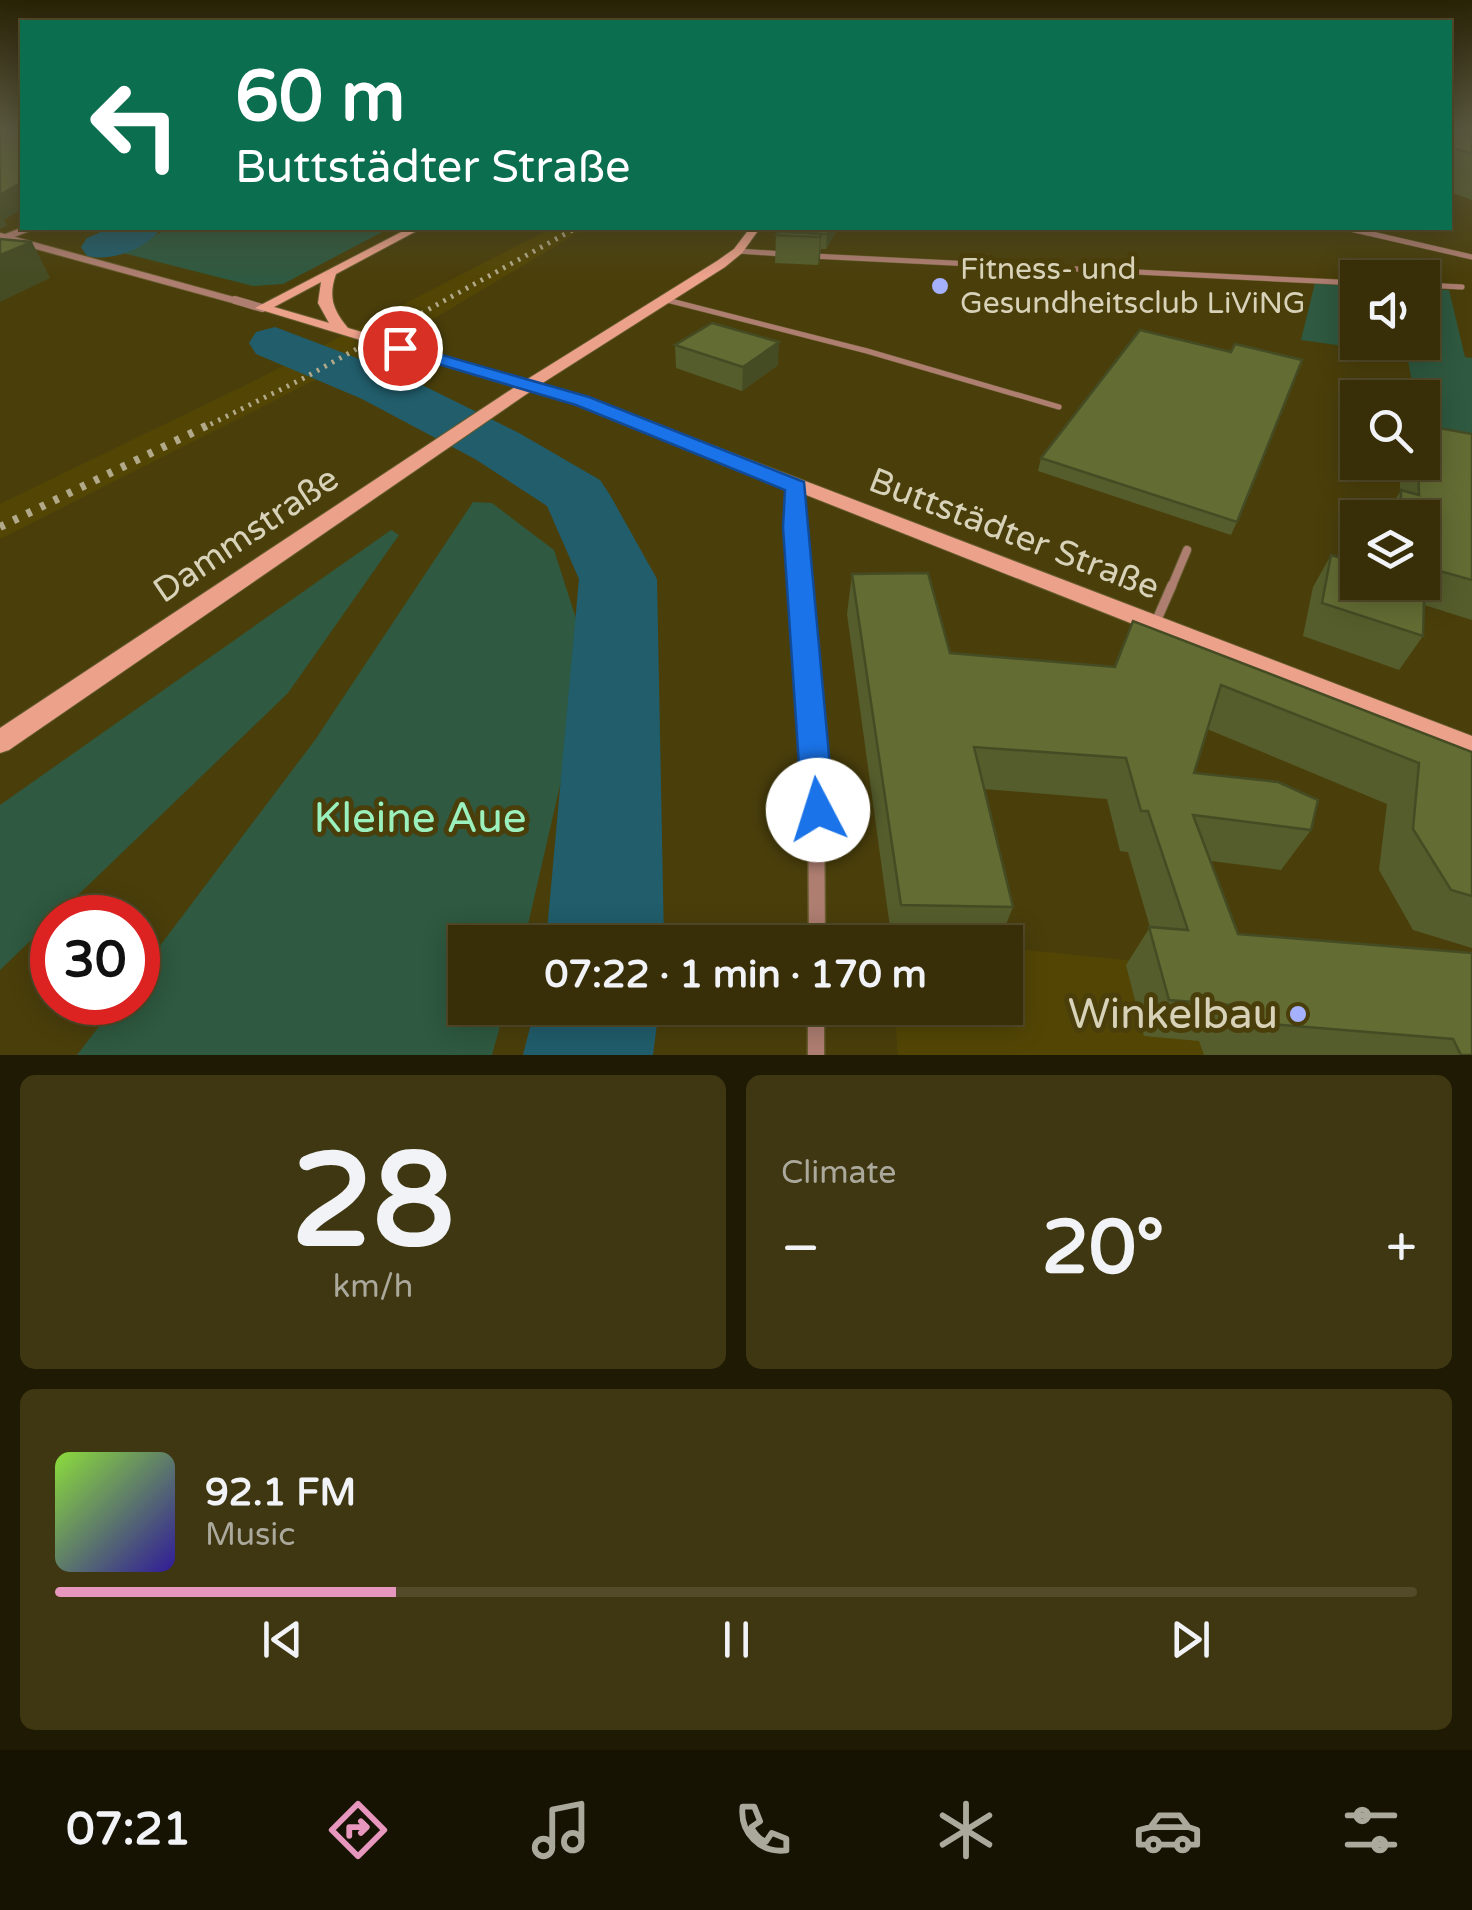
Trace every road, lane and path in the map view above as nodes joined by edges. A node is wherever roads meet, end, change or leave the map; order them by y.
1 (412, 230) edge
2 (754, 230) edge
3 (1355, 230) edge
4 (2, 237) edge
5 (738, 251) junction
6 (784, 254) edge
7 (804, 255) edge
8 (1472, 257) edge
9 (331, 272) junction
10 (1340, 282) edge
11 (1440, 286) edge
12 (1462, 287) dead end
13 (664, 300) junction
14 (262, 308) junction
15 (342, 331) junction
16 (530, 384) junction
17 (1059, 407) dead end
18 (796, 486) junction
19 (1187, 550) dead end
20 (1154, 626) junction
21 (0, 742) edge
22 (1472, 748) edge
23 (817, 925) edge
24 (816, 1025) edge
25 (816, 1055) edge

1 - 9 main road
2 - 5 main road
3 - 8 lane
4 - 14 street
5 - 6 lane
5 - 13 main road, Dammstraße
7 - 10 lane
9 - 14 main road
9 - 15 main road
11 - 12 lane
13 - 16 main road, Dammstraße
13 - 17 lane
14 - 15 main road, Buttstädter Straße
15 - 16 main road, Buttstädter Straße
16 - 18 main road, Buttstädter Straße
16 - 21 main road, Dammstraße
18 - 20 main road, Buttstädter Straße
18 - 23 street
19 - 20 lane
20 - 22 main road, Buttstädter Straße
24 - 25 street

